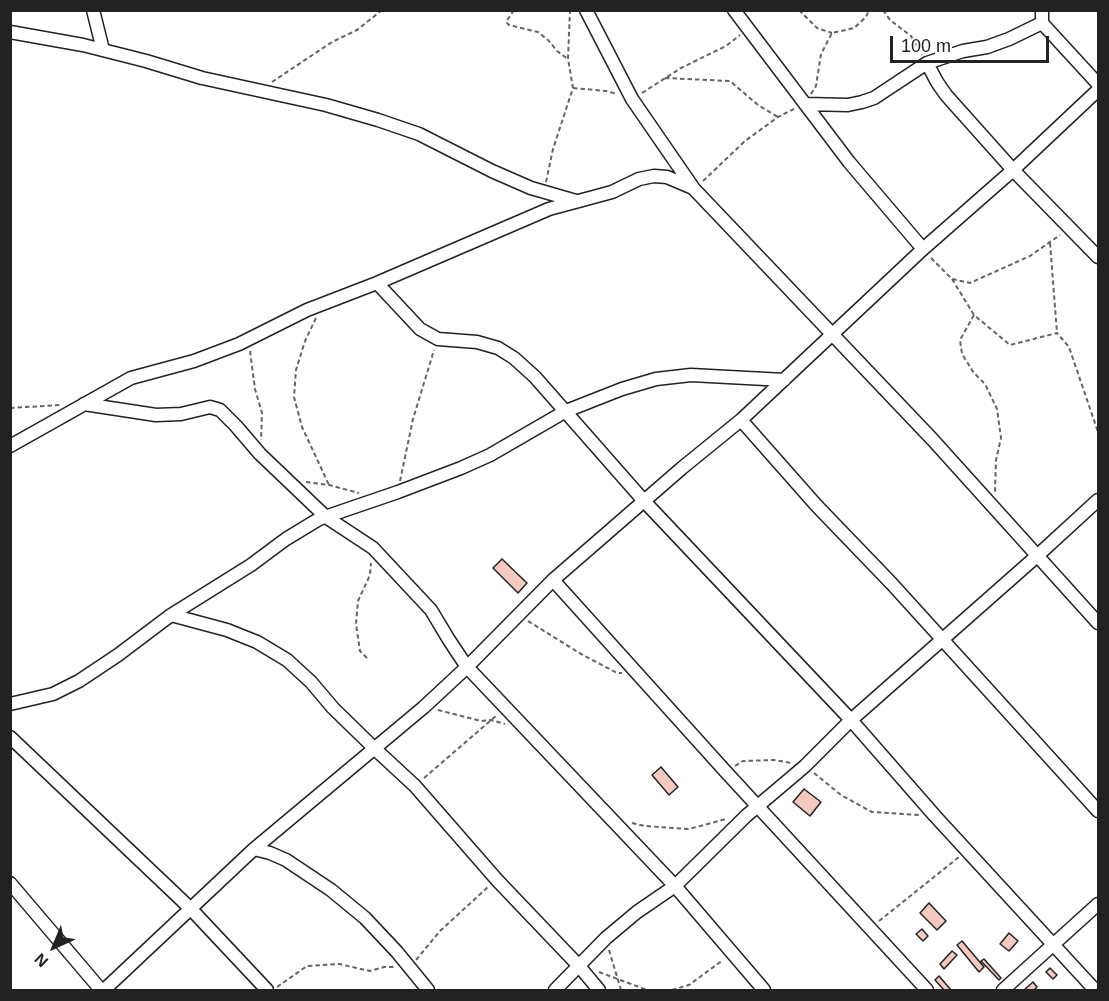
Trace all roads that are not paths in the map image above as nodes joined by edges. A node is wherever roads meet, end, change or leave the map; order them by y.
1 (93, 10) edge
2 (586, 10) edge
3 (734, 10) edge
4 (1042, 17) edge
5 (10, 32) edge
6 (103, 50) junction
7 (927, 63) junction
8 (1098, 84) edge
9 (1098, 90) edge
10 (805, 104) junction
11 (1013, 170) junction
12 (694, 189) junction
13 (577, 202) junction
14 (923, 249) junction
15 (1098, 257) edge
16 (377, 283) junction
17 (832, 335) junction
18 (784, 380) junction
19 (84, 404) junction
20 (566, 411) junction
21 (741, 420) junction
22 (10, 446) edge
23 (1098, 500) edge
24 (644, 501) junction
25 (326, 517) junction
26 (1037, 556) junction
27 (553, 580) junction
28 (171, 615) junction
29 (1098, 623) edge
30 (943, 639) junction
31 (467, 667) junction
32 (10, 704) edge
33 (851, 720) junction
34 (10, 737) edge
35 (374, 748) junction
36 (759, 806) junction
37 (1098, 811) edge
38 (254, 849) junction
39 (10, 883) edge
40 (675, 886) junction
41 (1098, 904) edge
42 (190, 908) junction
43 (1052, 945) junction
44 (579, 966) junction
45 (103, 990) edge
46 (267, 990) edge
47 (428, 990) edge
48 (555, 990) edge
49 (599, 990) edge
50 (764, 990) edge
51 (927, 990) edge
52 (1003, 990) edge
53 (1095, 990) edge

1 - 6 street
2 - 12 street
3 - 10 street
4 - 7 street
4 - 8 street
5 - 6 street
6 - 13 street
7 - 10 street
7 - 11 street
9 - 11 street
10 - 14 street
11 - 14 street
11 - 15 street
12 - 13 street
12 - 17 street
13 - 16 street
14 - 17 street
16 - 19 street
16 - 20 street
17 - 18 street
17 - 26 street
18 - 20 street
18 - 21 street
19 - 22 street
19 - 25 street
20 - 24 street
20 - 25 street
21 - 24 street
21 - 30 street
23 - 26 street
24 - 27 street
24 - 33 street
25 - 28 street
25 - 31 street
26 - 29 street
26 - 30 street
27 - 31 street
27 - 36 street
28 - 32 street
28 - 35 street
30 - 33 street
30 - 37 street
31 - 35 street
31 - 40 street
33 - 36 street
33 - 43 street
34 - 42 street
35 - 38 street
35 - 44 street
36 - 40 street
36 - 51 street
38 - 42 street
38 - 47 street
39 - 45 street
40 - 44 street
40 - 50 street
41 - 43 street
42 - 45 street
42 - 46 street
43 - 52 street
43 - 53 street
44 - 48 street
44 - 49 street

